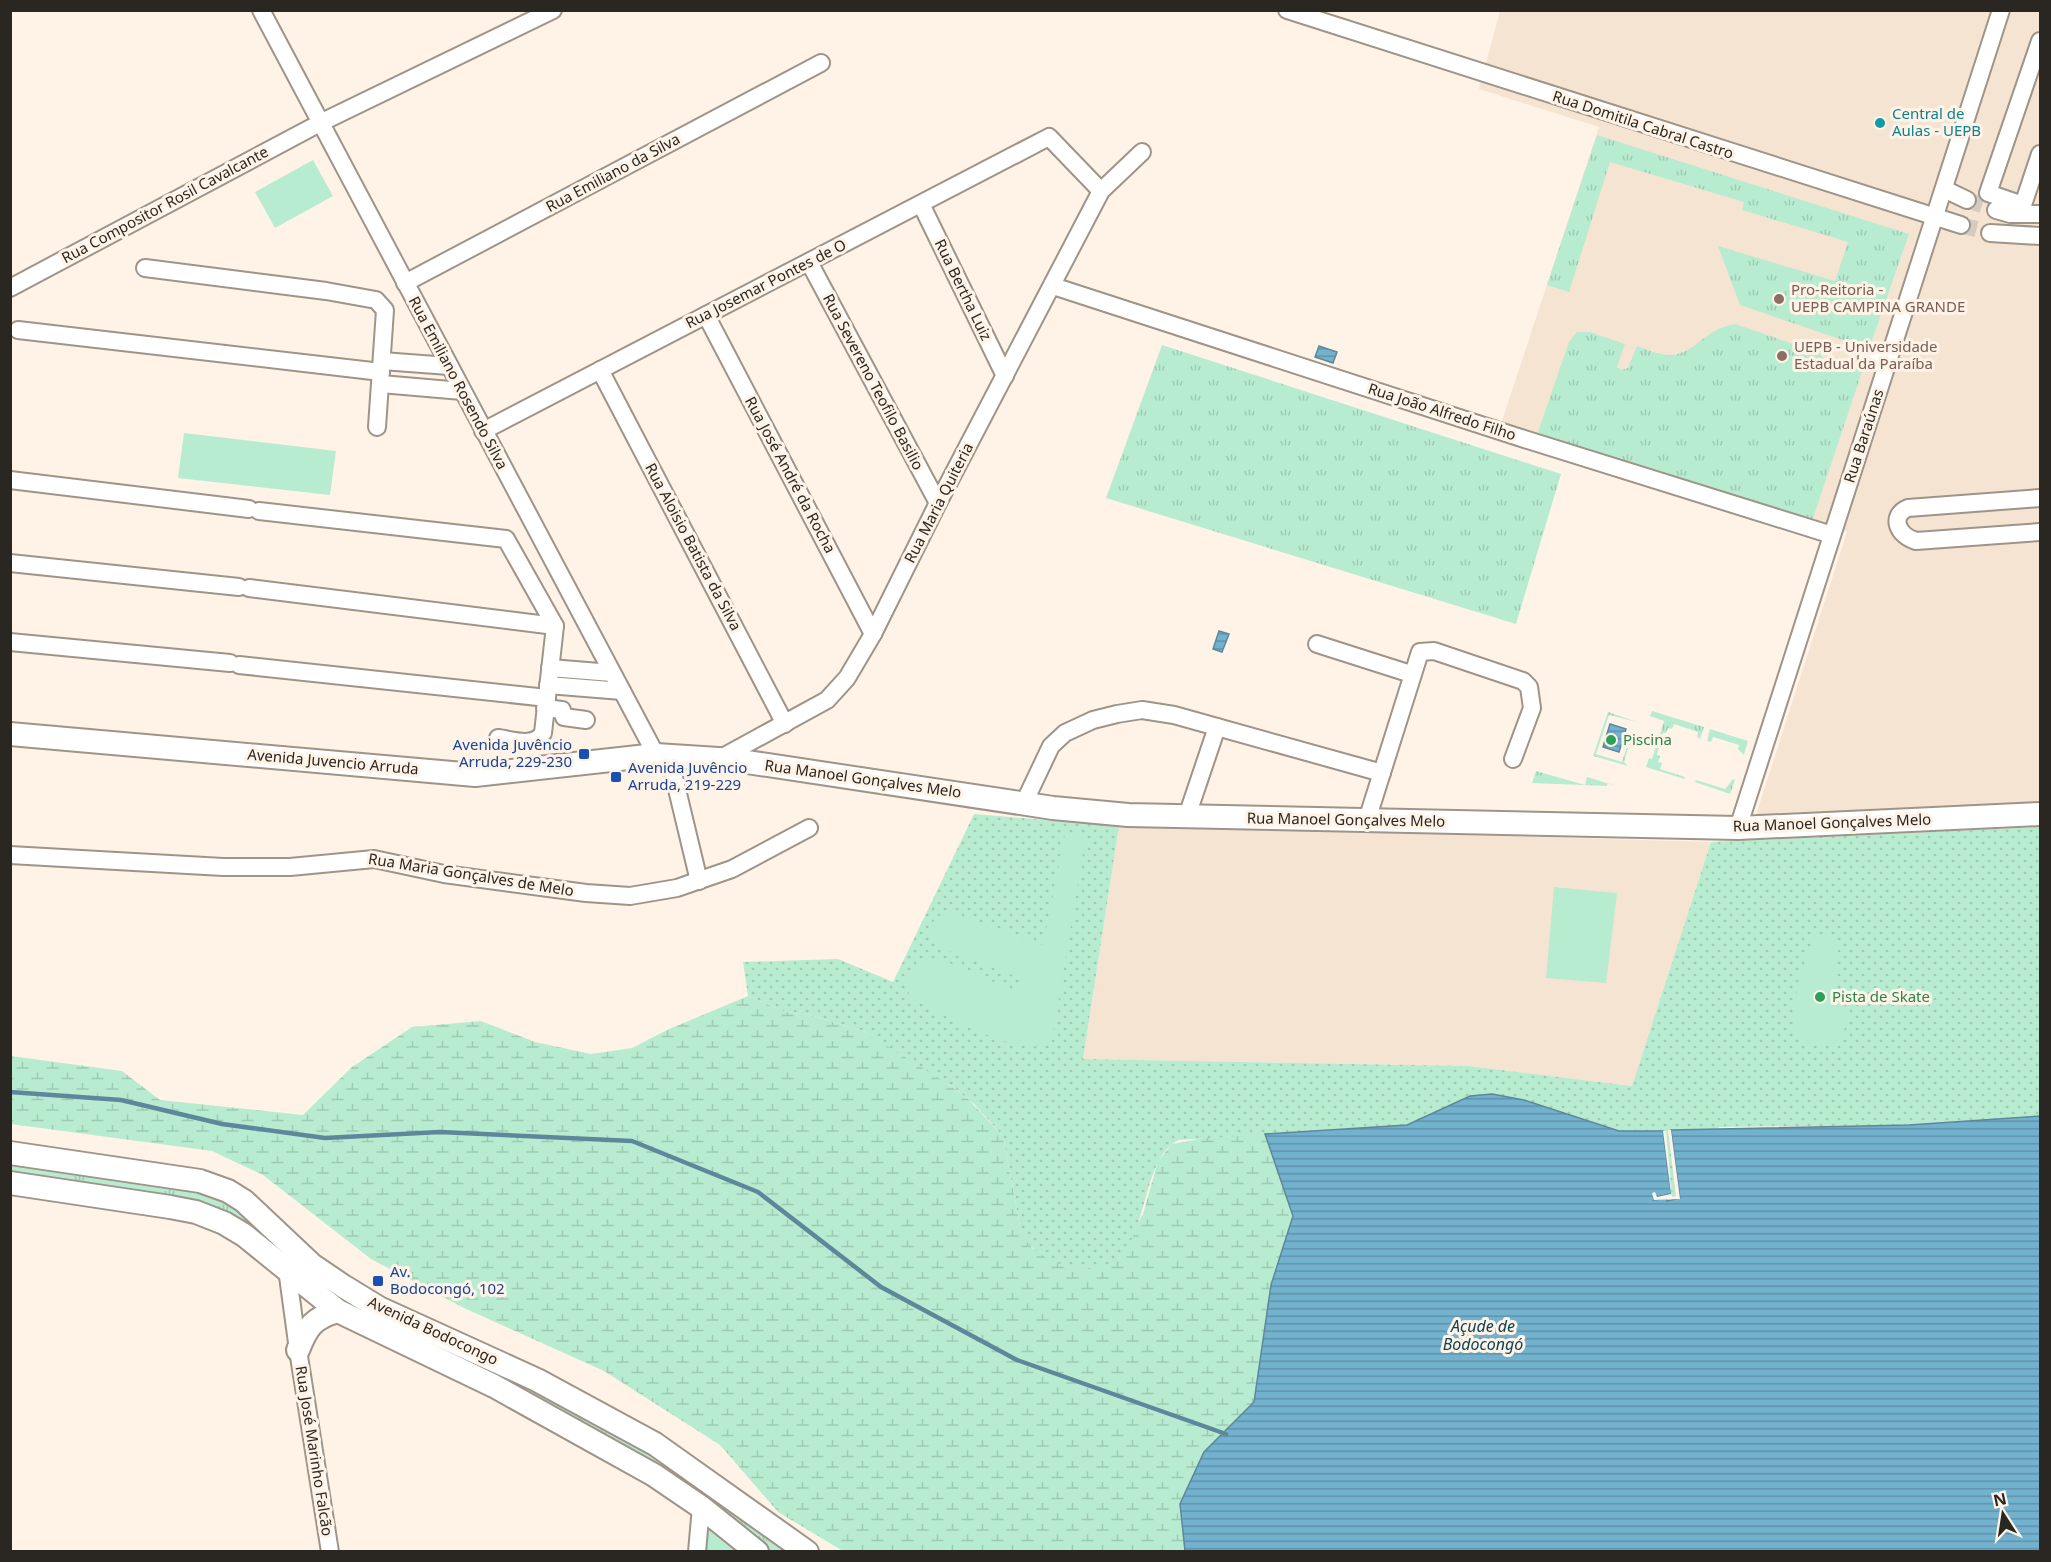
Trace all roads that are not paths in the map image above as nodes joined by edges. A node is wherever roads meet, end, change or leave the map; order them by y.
1 (261, 10) edge
2 (553, 10) edge
3 (1287, 10) edge
4 (2001, 10) edge
5 (2040, 41) edge
6 (821, 63) dead end
7 (320, 123) junction
8 (1142, 152) dead end
9 (2040, 154) edge
10 (1944, 189) junction
11 (1101, 191) junction
12 (1967, 200) tunnel mouth
13 (921, 204) junction
14 (2021, 210) junction
15 (2040, 214) edge
16 (1934, 218) junction
17 (1961, 225) tunnel mouth
18 (2040, 236) edge
19 (809, 262) junction
20 (145, 268) dead end
21 (405, 284) junction
22 (1053, 286) junction
23 (10, 288) edge
24 (706, 315) junction
25 (18, 330) dead end
26 (1867, 357) dead end
27 (1888, 363) junction
28 (449, 366) junction
29 (600, 370) junction
30 (381, 372) junction
31 (1005, 376) junction
32 (462, 391) junction
33 (377, 427) dead end
34 (483, 431) junction
35 (10, 480) edge
36 (2040, 498) edge
37 (938, 503) junction
38 (2040, 532) edge
39 (1832, 535) junction
40 (10, 563) edge
41 (555, 626) junction
42 (873, 634) junction
43 (10, 642) edge
44 (1317, 644) dead end
45 (550, 668) junction
46 (612, 674) junction
47 (1411, 674) junction
48 (622, 691) junction
49 (547, 697) junction
50 (586, 720) dead end
51 (785, 724) junction
52 (1217, 727) junction
53 (10, 734) edge
54 (498, 738) dead end
55 (662, 756) junction
56 (718, 759) junction
57 (1514, 759) dead end
58 (1382, 773) junction
59 (1024, 803) junction
60 (2040, 814) edge
61 (1187, 816) junction
62 (1367, 820) junction
63 (809, 828) dead end
64 (1738, 828) junction
65 (10, 855) edge
66 (699, 881) junction
67 (10, 1153) edge
68 (10, 1183) edge
69 (287, 1269) junction
70 (338, 1311) junction
71 (297, 1350) junction
72 (701, 1507) junction
73 (330, 1551) edge
74 (697, 1551) edge
75 (757, 1551) edge
76 (807, 1551) edge

1 - 7 street, Rua Emiliano Rosendo Silva
2 - 7 street, Rua Compositor Rosil Cavalcante
3 - 16 street, Rua Domitila Cabral Castro
4 - 10 street, Rua Baraúnas
5 - 14 street
6 - 21 street, Rua Emiliano da Silva
7 - 21 street, Rua Emiliano Rosendo Silva
7 - 23 street, Rua Compositor Rosil Cavalcante
8 - 11 street, Rua Maria Quiteria
9 - 14 street
10 - 12 street
10 - 16 street, Rua Baraúnas
11 - 13 street, Rua Josemar Pontes de O
11 - 22 street, Rua Maria Quiteria
13 - 19 street, Rua Josemar Pontes de O
13 - 31 street, Rua Bertha Luiz
14 - 15 street
14 - 18 street
16 - 17 street, Rua Domitila Cabral Castro
16 - 27 street, Rua Baraúnas
19 - 24 street, Rua Josemar Pontes de O
19 - 37 street, Rua Severeno Teofilo Basilio
20 - 30 street
21 - 28 street, Rua Emiliano Rosendo Silva
22 - 31 street, Rua Maria Quiteria
22 - 39 street, Rua João Alfredo Filho
24 - 29 street, Rua Josemar Pontes de O
24 - 42 street, Rua José André da Rocha
25 - 30 street
26 - 27 street
27 - 39 street, Rua Baraúnas
28 - 30 street
28 - 32 street, Rua Emiliano Rosendo Silva
29 - 34 street, Rua Josemar Pontes de O
29 - 51 street, Rua Aloisio Batista da Silva
30 - 32 street
30 - 33 street
31 - 37 street, Rua Maria Quiteria
32 - 34 street, Rua Emiliano Rosendo Silva
34 - 46 street, Rua Emiliano Rosendo Silva
35 - 41 street
36 - 38 street
37 - 42 street, Rua Maria Quiteria
39 - 64 street, Rua Baraúnas
40 - 41 street
41 - 45 street
42 - 51 street, Rua Maria Quiteria
43 - 49 street
44 - 47 street
45 - 46 street
45 - 49 street
46 - 48 street, Rua Emiliano Rosendo Silva
47 - 57 street
47 - 58 street
48 - 49 street
48 - 55 street, Rua Emiliano Rosendo Silva
49 - 50 street
49 - 54 street
51 - 56 street, Rua Maria Quiteria
52 - 58 street
52 - 59 street
52 - 61 street
53 - 55 street, Avenida Juvencio Arruda
55 - 56 street, Rua Manoel Gonçalves Melo
55 - 66 street, Rua Emiliano Rosendo Silva
56 - 59 street, Rua Manoel Gonçalves Melo
58 - 62 street
59 - 61 street, Rua Manoel Gonçalves Melo
60 - 64 street, Rua Manoel Gonçalves Melo
61 - 62 street, Rua Manoel Gonçalves Melo
62 - 64 street, Rua Manoel Gonçalves Melo
63 - 66 street, Rua Maria Gonçalves de Melo
65 - 66 street, Rua Maria Gonçalves de Melo
67 - 76 street, Avenida Bodocongo
68 - 69 street, Avenida Bodocongo
69 - 70 street, Avenida Bodocongo
69 - 71 street, Rua José Marinho Falcão
70 - 71 street
70 - 72 street, Avenida Bodocongo
71 - 73 street, Rua José Marinho Falcão
72 - 74 street
72 - 75 street, Avenida Bodocongo

